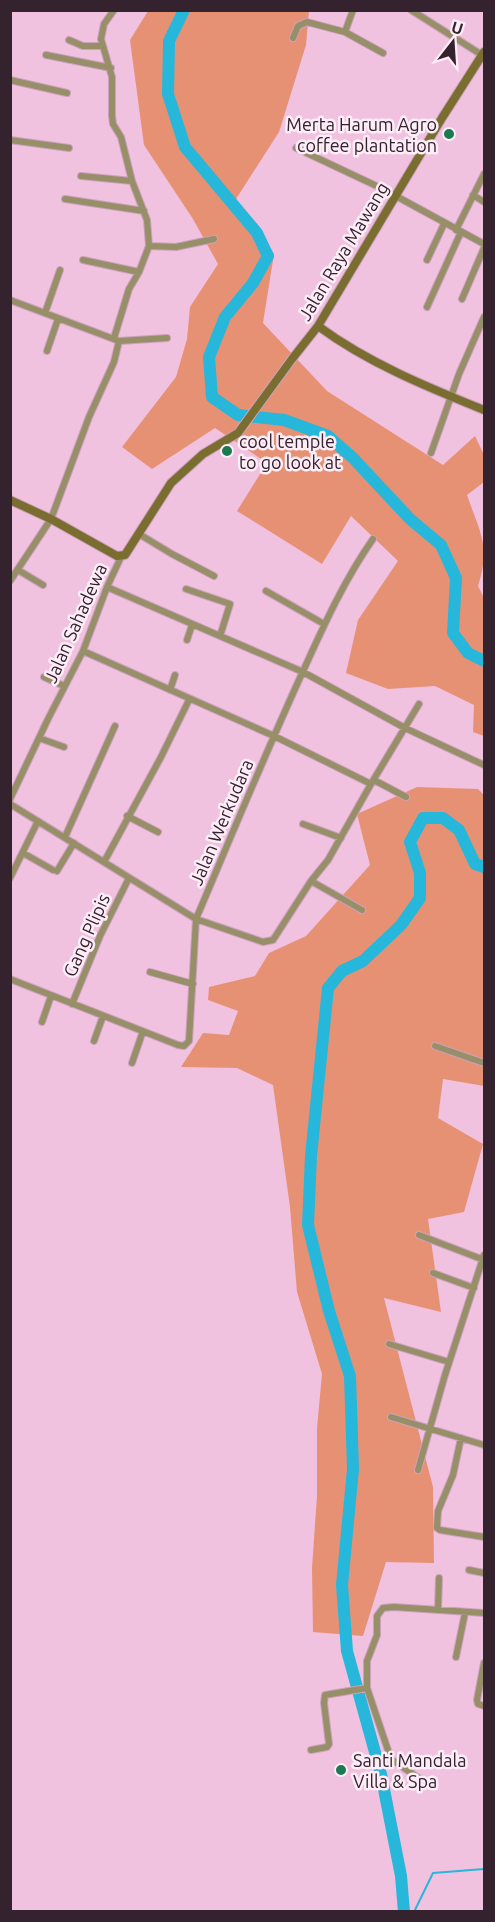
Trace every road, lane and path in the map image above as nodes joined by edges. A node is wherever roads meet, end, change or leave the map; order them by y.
1 (353, 10) edge
2 (411, 10) edge
3 (112, 11) edge
4 (345, 32) junction
5 (293, 38) dead end
6 (69, 40) dead end
7 (103, 46) junction
8 (383, 53) dead end
9 (46, 55) dead end
10 (483, 57) edge
11 (111, 68) junction
12 (10, 80) edge
13 (67, 93) dead end
14 (10, 140) edge
15 (69, 148) dead end
16 (296, 148) dead end
17 (484, 174) edge
18 (81, 176) dead end
19 (132, 181) junction
20 (473, 195) junction
21 (396, 196) junction
22 (65, 199) dead end
23 (484, 202) edge
24 (144, 211) junction
25 (444, 224) junction
26 (459, 231) junction
27 (214, 239) dead end
28 (149, 246) junction
29 (484, 246) edge
30 (83, 260) dead end
31 (427, 260) dead end
32 (60, 270) dead end
33 (139, 272) junction
34 (462, 299) dead end
35 (10, 300) edge
36 (427, 307) dead end
37 (45, 314) junction
38 (484, 317) edge
39 (58, 319) junction
40 (318, 326) junction
41 (167, 338) dead end
42 (117, 340) junction
43 (47, 351) dead end
44 (450, 396) junction
45 (484, 410) edge
46 (431, 453) dead end
47 (10, 500) edge
48 (51, 519) junction
49 (139, 534) junction
50 (373, 539) dead end
51 (121, 557) junction
52 (18, 570) junction
53 (214, 576) dead end
54 (10, 581) edge
55 (43, 585) dead end
56 (108, 587) junction
57 (186, 589) dead end
58 (266, 591) dead end
59 (324, 624) junction
60 (192, 625) junction
61 (220, 636) junction
62 (187, 640) dead end
63 (83, 651) junction
64 (303, 672) junction
65 (175, 675) dead end
66 (44, 678) dead end
67 (64, 686) junction
68 (170, 690) junction
69 (189, 700) junction
70 (419, 704) dead end
71 (115, 726) dead end
72 (405, 728) junction
73 (274, 736) junction
74 (39, 738) junction
75 (64, 747) dead end
76 (484, 765) edge
77 (372, 782) junction
78 (406, 797) dead end
79 (10, 801) edge
80 (127, 816) junction
81 (38, 821) junction
82 (303, 824) dead end
83 (158, 832) dead end
84 (65, 837) junction
85 (341, 838) junction
86 (74, 843) junction
87 (23, 853) junction
88 (104, 862) junction
89 (10, 878) edge
90 (129, 878) junction
91 (311, 881) junction
92 (362, 910) dead end
93 (196, 919) junction
94 (150, 972) dead end
95 (10, 979) edge
96 (193, 984) junction
97 (51, 996) junction
98 (72, 1004) junction
99 (103, 1016) junction
100 (42, 1022) dead end
101 (143, 1031) junction
102 (94, 1041) dead end
103 (435, 1046) dead end
104 (132, 1063) dead end
105 (484, 1063) edge
106 (419, 1235) dead end
107 (484, 1258) edge
108 (433, 1273) dead end
109 (474, 1288) junction
110 (389, 1344) dead end
111 (449, 1362) junction
112 (391, 1418) dead end
113 (430, 1428) junction
114 (461, 1438) junction
115 (484, 1445) edge
116 (418, 1470) dead end
117 (484, 1537) edge
118 (469, 1570) dead end
119 (484, 1573) edge
120 (439, 1578) dead end
121 (438, 1610) junction
122 (465, 1613) junction
123 (484, 1613) edge
124 (456, 1657) dead end
125 (484, 1663) edge
126 (366, 1688) junction
127 (484, 1706) edge
128 (311, 1750) dead end
129 (430, 1783) dead end

1 - 4 street
2 - 10 street
3 - 7 street
4 - 5 street
4 - 8 street
6 - 7 street
7 - 11 street
9 - 11 street
10 - 21 main road, Jalan Raya Mawang
11 - 19 street
12 - 13 street
14 - 15 street
16 - 21 street
17 - 20 street
18 - 19 street
19 - 24 street
20 - 23 street
20 - 26 street
21 - 25 street
21 - 40 main road, Jalan Raya Mawang
22 - 24 street
24 - 28 street
25 - 26 street
25 - 31 street
26 - 29 street
26 - 36 street
27 - 28 street
28 - 33 street
29 - 34 street
30 - 33 street
32 - 37 street
33 - 42 street
35 - 37 street
37 - 39 street
38 - 44 street
39 - 42 street
39 - 43 street
40 - 44 main road
40 - 49 main road, Jalan Raya Mawang
41 - 42 street
42 - 48 street
44 - 45 main road
44 - 46 street
47 - 48 main road
48 - 51 main road
48 - 52 street
49 - 51 main road, Jalan Raya Mawang
49 - 53 street
50 - 59 street, Jalan Werkudara
51 - 56 street, Jalan Sahadewa
52 - 54 street
52 - 55 street
56 - 60 street
56 - 63 street, Jalan Sahadewa
57 - 61 street
58 - 59 street
59 - 64 street, Jalan Werkudara
60 - 61 street
60 - 62 street
61 - 64 street
63 - 67 street, Jalan Sahadewa
63 - 68 street
64 - 72 street
64 - 73 street, Jalan Werkudara
65 - 68 street
66 - 67 street
67 - 74 street, Jalan Sahadewa
68 - 69 street
69 - 73 street
69 - 80 street
70 - 72 street
71 - 84 street
72 - 76 street
72 - 77 street
73 - 77 street
73 - 93 street, Jalan Werkudara
74 - 75 street
74 - 79 street, Jalan Sahadewa
77 - 78 street
77 - 85 street
79 - 81 street
80 - 83 street
80 - 88 street
81 - 84 street
81 - 87 street
82 - 85 street
84 - 86 street
85 - 91 street
86 - 87 street
86 - 88 street
87 - 89 street
88 - 90 street
90 - 93 street
90 - 98 street, Gang Plipis
91 - 92 street
91 - 93 street
93 - 96 street
94 - 96 street
95 - 97 street
96 - 101 street
97 - 98 street
97 - 100 street
98 - 99 street
99 - 101 street
99 - 102 street
101 - 104 street
103 - 105 street
106 - 107 street
107 - 109 street
108 - 109 street
109 - 111 street
110 - 111 street
111 - 113 street
112 - 113 street
113 - 114 street
113 - 116 street
114 - 115 street
114 - 117 street
118 - 119 street
120 - 121 street
121 - 122 street
121 - 126 street
122 - 123 street
122 - 124 street
125 - 127 street
126 - 128 street
126 - 129 street

